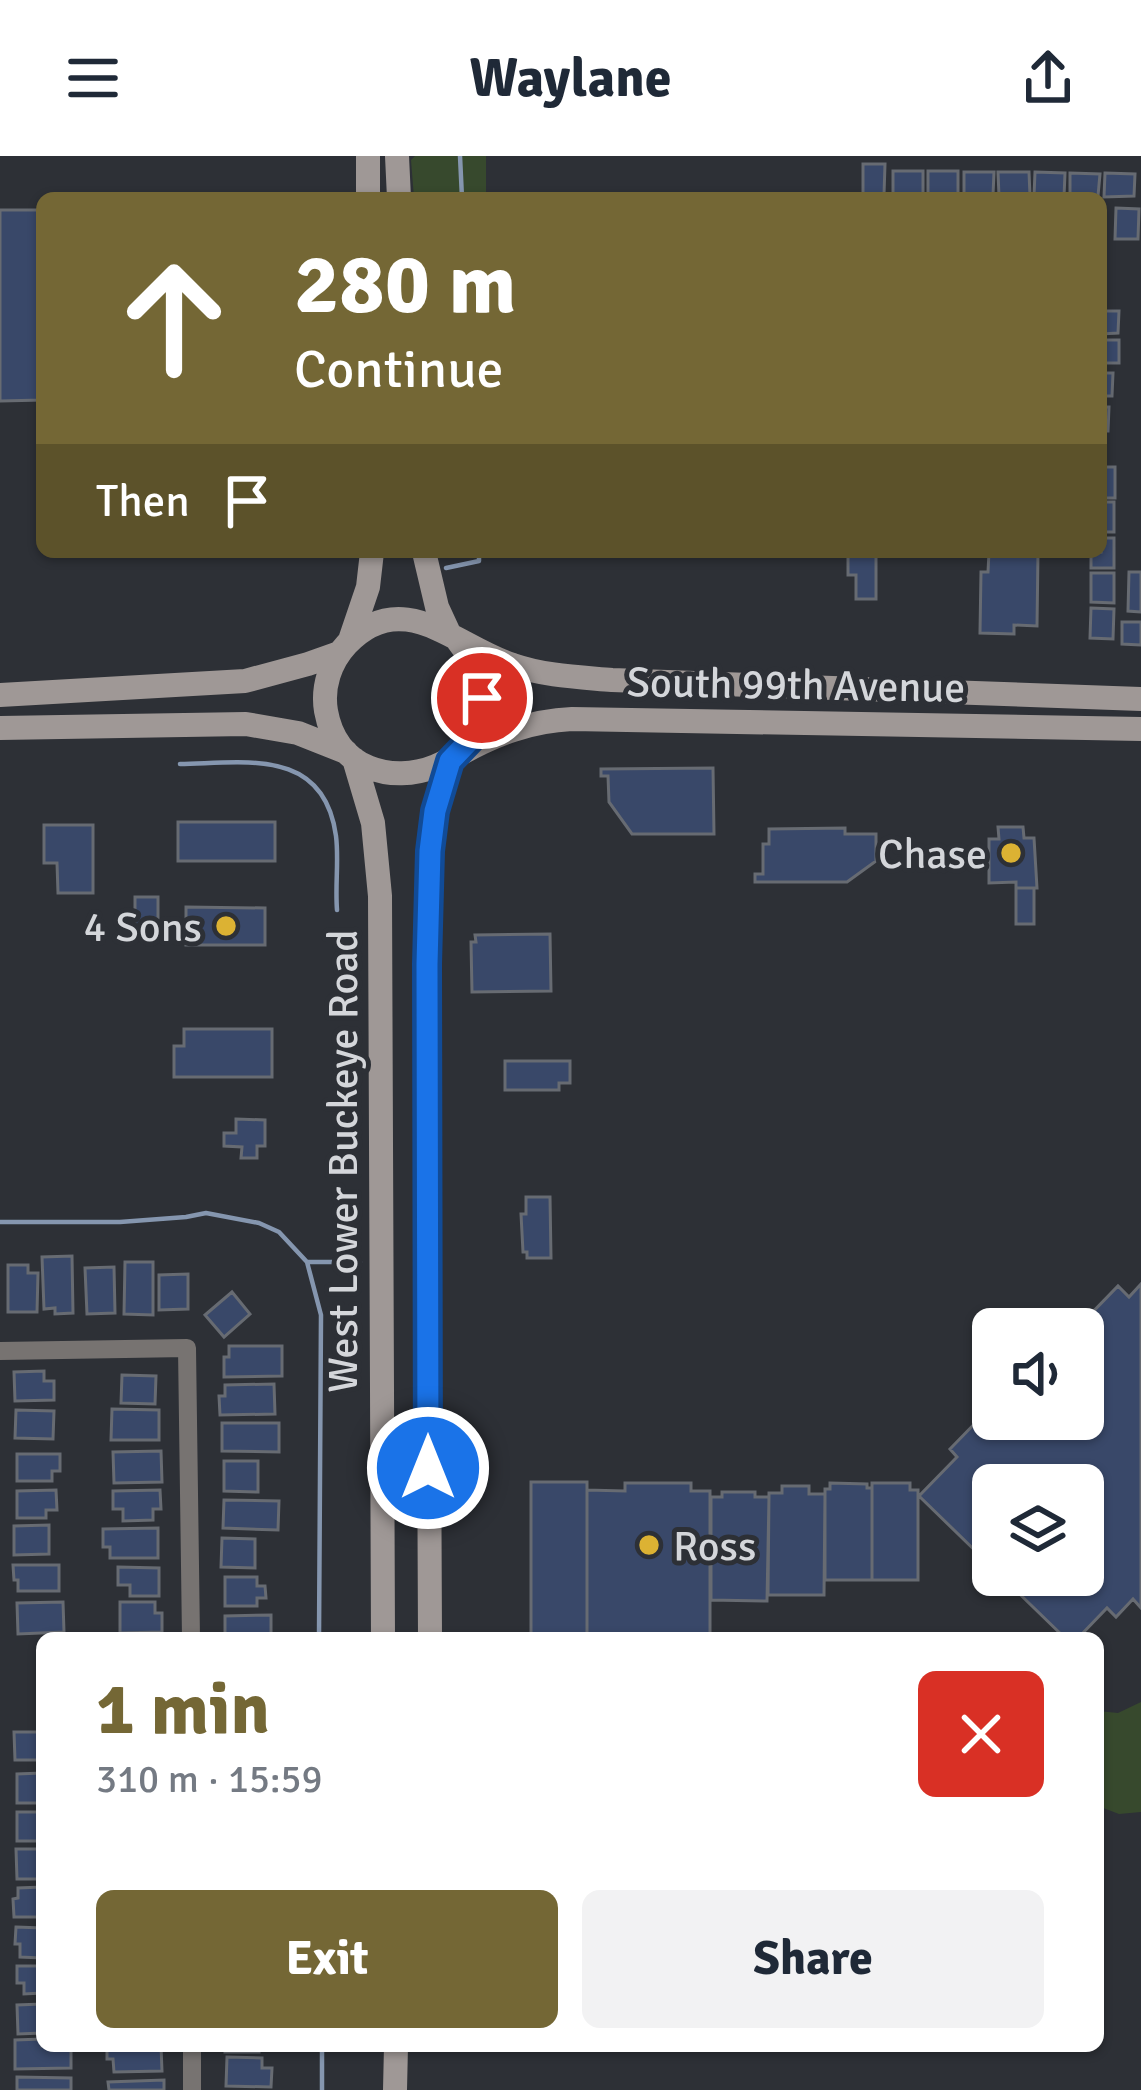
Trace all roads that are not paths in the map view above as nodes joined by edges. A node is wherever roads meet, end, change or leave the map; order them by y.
1 (368, 156) edge
2 (397, 156) edge
3 (368, 192) edge
4 (399, 192) edge
5 (371, 558) edge
6 (425, 558) edge
7 (453, 637) junction
8 (344, 647) junction
9 (0, 694) edge
10 (1141, 699) edge
11 (0, 728) edge
12 (1141, 729) edge
13 (350, 755) junction
14 (454, 758) junction
15 (0, 1351) edge
16 (191, 1632) edge
17 (382, 1632) edge
18 (430, 1632) edge
19 (192, 2052) edge
20 (396, 2052) edge
21 (192, 2090) edge
22 (395, 2090) edge

1 - 3 main road
2 - 4 main road
5 - 8 main road
6 - 7 main road
7 - 8 main road
7 - 10 main road, South 99th Avenue
7 - 14 main road
8 - 9 main road
8 - 13 main road
11 - 13 main road
12 - 14 main road, South 99th Avenue
13 - 14 main road
13 - 17 main road, West Lower Buckeye Road
14 - 18 main road, West Lower Buckeye Road
15 - 16 street
19 - 21 street
20 - 22 main road

